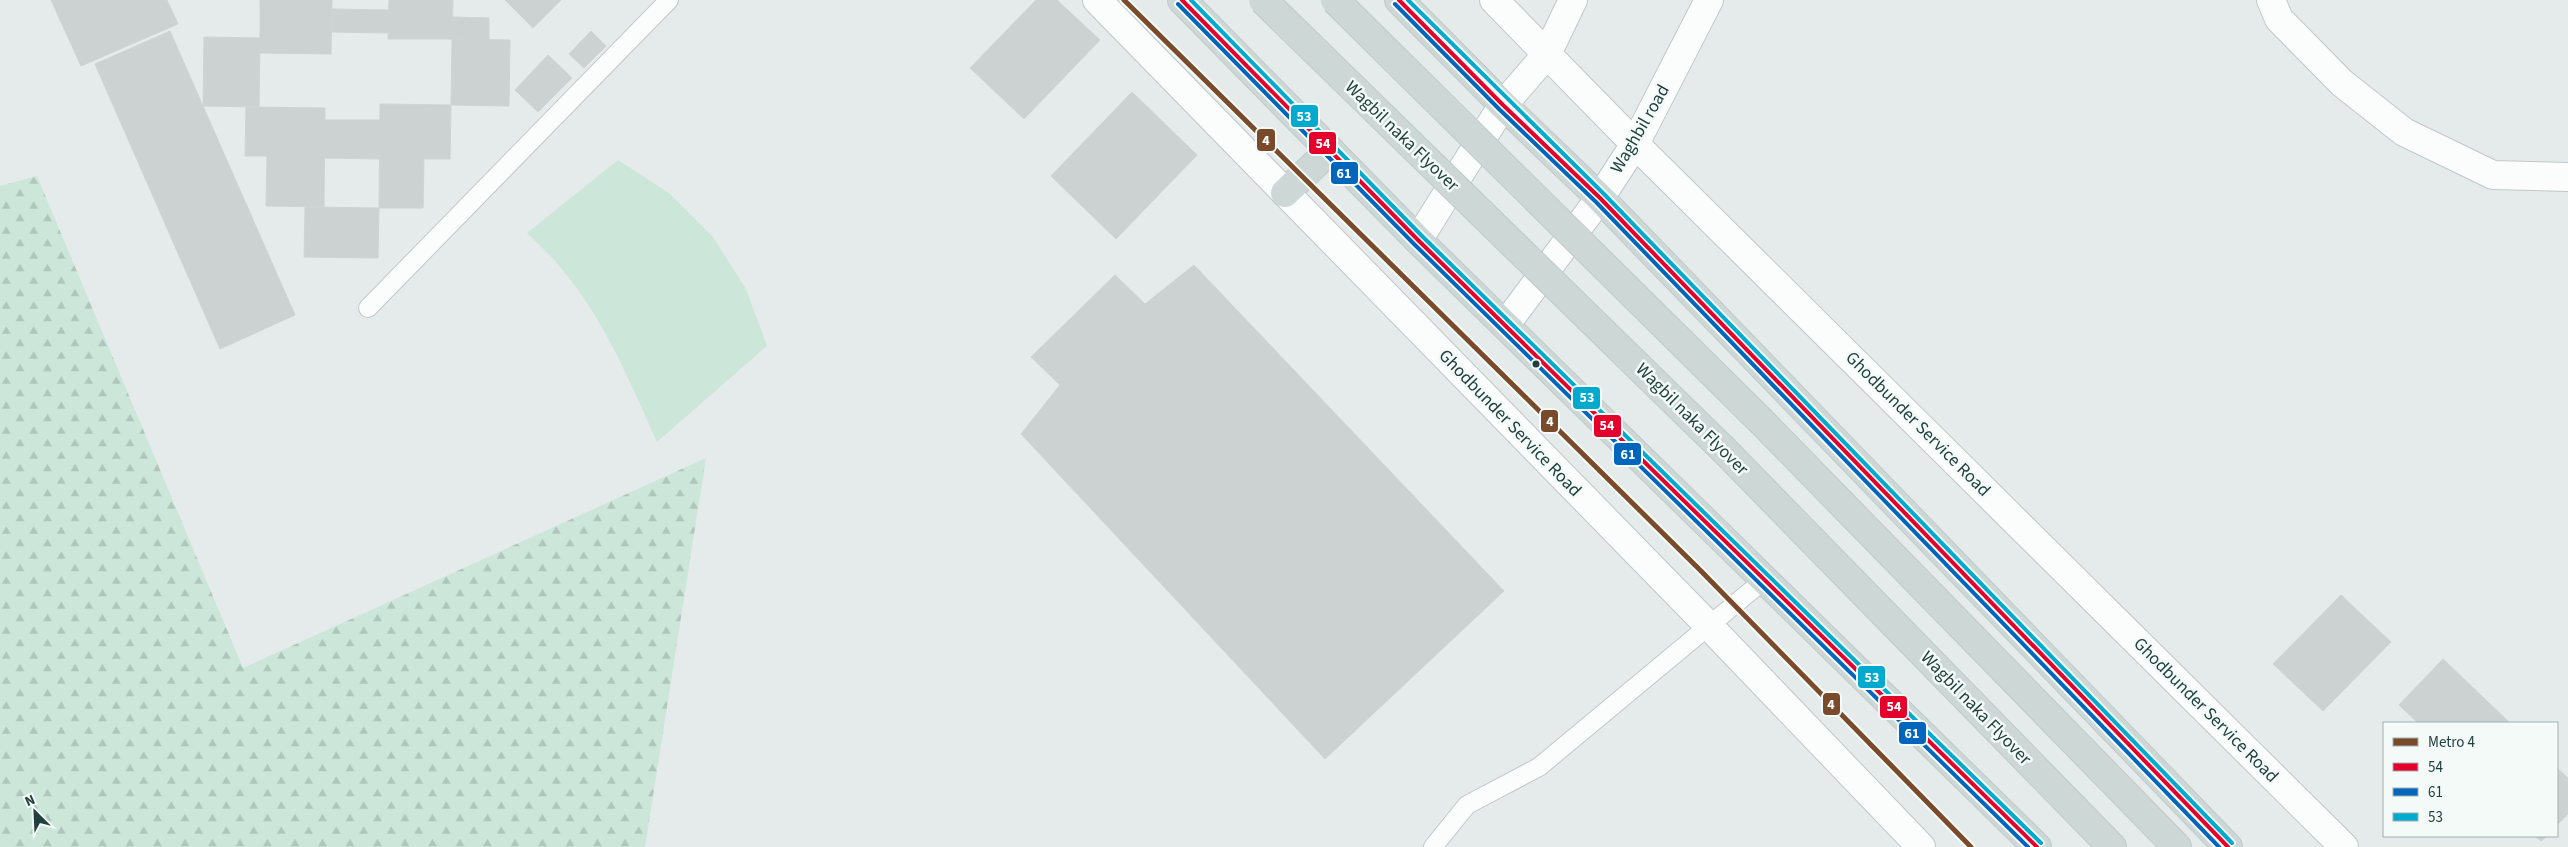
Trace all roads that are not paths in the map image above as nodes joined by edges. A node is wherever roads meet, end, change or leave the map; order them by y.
1 (669, 0) edge
2 (1097, 0) edge
3 (1182, 0) edge
4 (1263, 0) edge
5 (1335, 0) edge
6 (1399, 0) edge
7 (1494, 0) edge
8 (1573, 0) edge
9 (1709, 0) edge
10 (2271, 0) edge
11 (1547, 54) junction
12 (1503, 105) junction
13 (1635, 144) junction
14 (1330, 150) junction
15 (2568, 177) edge
16 (1285, 193) junction
17 (1600, 198) junction
18 (1418, 240) junction
19 (368, 308) dead end
20 (1506, 324) junction
21 (1764, 580) junction
22 (1709, 626) junction
23 (1433, 847) edge
24 (1921, 847) edge
25 (2038, 847) edge
26 (2112, 847) edge
27 (2177, 847) edge
28 (2228, 847) edge
29 (2344, 847) edge

1 - 19 lane
2 - 16 street, Ghodbunder Service Road
3 - 14 main road
4 - 26 main road, Wagbil naka Flyover, bridge
5 - 27 main road, bridge
6 - 12 main road
7 - 11 street, Ghodbunder Service Road
8 - 11 street
9 - 13 street, Waghbil road
10 - 15 street
11 - 12 street
11 - 13 street, Ghodbunder Service Road
12 - 17 main road
12 - 18 street
13 - 17 street, Waghbil road
13 - 29 street, Ghodbunder Service Road
14 - 16 main road
14 - 18 main road
16 - 22 street, Ghodbunder Service Road
17 - 20 street, Waghbil road
17 - 28 main road
18 - 20 main road
20 - 21 main road
21 - 22 lane
21 - 25 main road
22 - 23 lane
22 - 24 street, Ghodbunder Service Road

